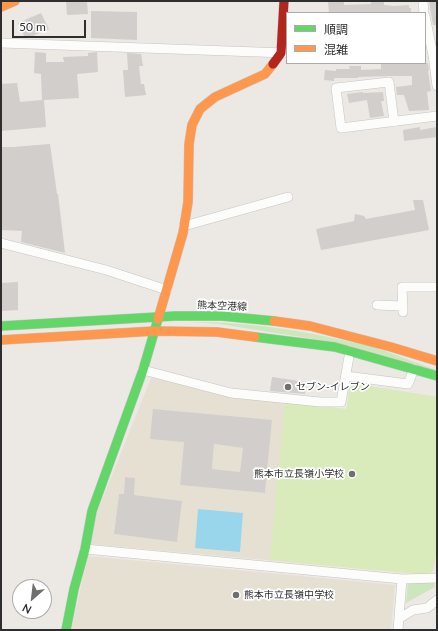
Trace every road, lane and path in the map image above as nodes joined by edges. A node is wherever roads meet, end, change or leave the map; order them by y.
1 (15, 1) edge
2 (284, 1) edge
3 (423, 1) edge
4 (1, 7) edge
5 (424, 12) edge
6 (426, 22) edge
7 (1, 43) edge
8 (284, 53) edge
9 (432, 55) edge
10 (437, 86) edge
11 (437, 116) edge
12 (394, 122) junction
13 (288, 197) dead end
14 (184, 226) junction
15 (1, 244) edge
16 (437, 287) edge
17 (167, 290) junction
18 (377, 305) dead end
19 (159, 316) junction
20 (1, 326) edge
21 (155, 331) junction
22 (1, 340) edge
23 (350, 351) junction
24 (437, 361) edge
25 (414, 369) junction
26 (143, 370) junction
27 (346, 376) junction
28 (437, 376) edge
29 (85, 549) junction
30 (437, 578) edge
31 (402, 579) junction
32 (437, 600) edge
33 (400, 618) junction
34 (66, 630) edge
35 (398, 630) edge

1 - 4 main road
2 - 8 main road
3 - 5 street
6 - 9 street
7 - 8 street
8 - 14 main road
9 - 10 street
11 - 12 street
12 - 12 street
13 - 14 street
14 - 17 main road
15 - 17 street
16 - 18 street
17 - 19 main road
19 - 20 main road, 熊本空港線
19 - 21 main road
19 - 24 main road, 熊本空港線
21 - 22 main road
21 - 23 main road
21 - 26 main road
23 - 25 main road
23 - 27 street
25 - 27 street
25 - 28 main road
26 - 27 street
26 - 29 main road
29 - 31 street
29 - 34 main road
30 - 31 street
31 - 33 street
32 - 33 street
33 - 35 street

